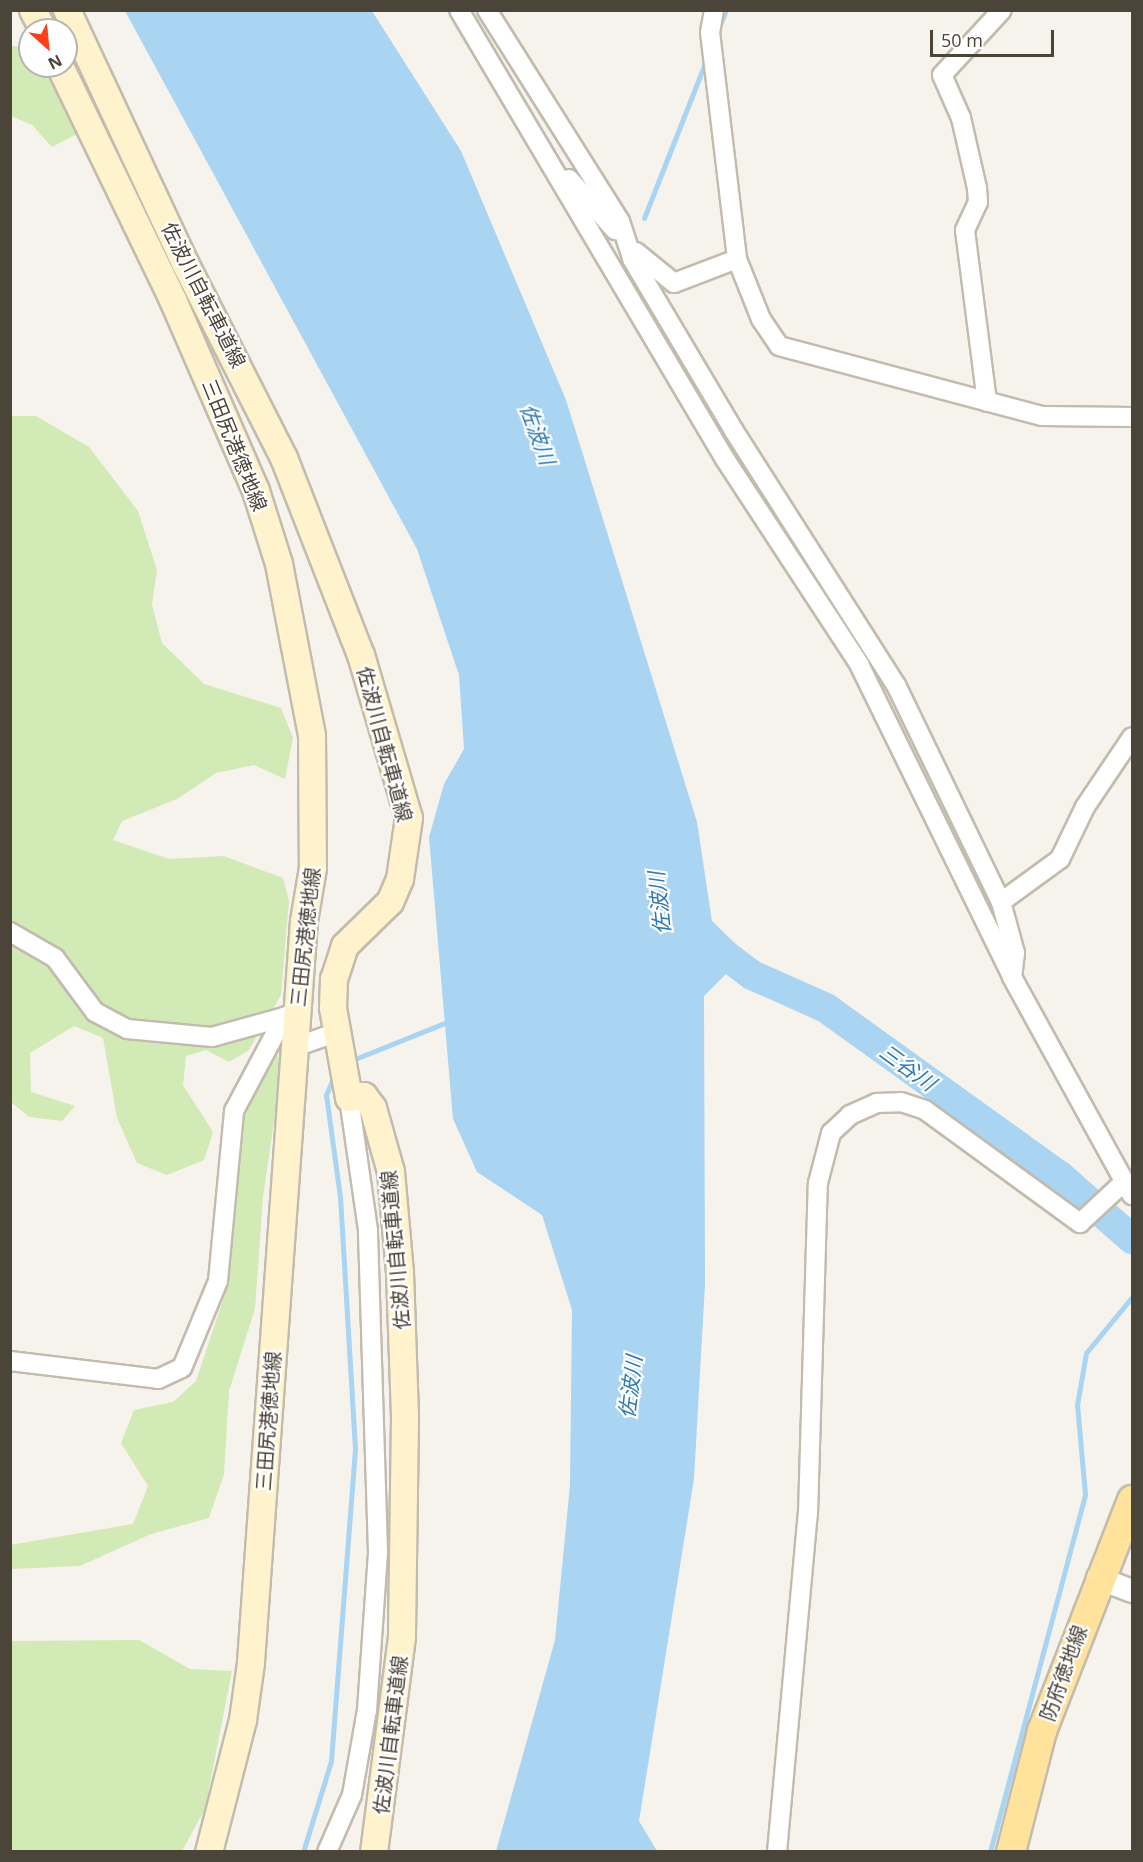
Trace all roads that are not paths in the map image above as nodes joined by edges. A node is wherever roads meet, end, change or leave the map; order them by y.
1 (67, 10) edge
2 (459, 10) edge
3 (487, 10) edge
4 (714, 10) edge
5 (1002, 10) edge
6 (66, 78) edge
7 (127, 133) junction
8 (99, 147) junction
9 (562, 181) junction
10 (628, 245) junction
11 (737, 259) junction
12 (987, 402) junction
13 (1132, 417) edge
14 (1132, 737) edge
15 (1000, 902) junction
16 (10, 932) edge
17 (1011, 977) junction
18 (291, 1014) junction
19 (339, 1040) junction
20 (295, 1047) junction
21 (348, 1091) junction
22 (1128, 1188) edge
23 (10, 1361) edge
24 (1132, 1500) edge
25 (1098, 1578) junction
26 (1132, 1591) edge
27 (209, 1851) edge
28 (327, 1851) edge
29 (374, 1851) edge
30 (777, 1851) edge
31 (1011, 1851) edge

1 - 7 main road, 佐波川自転車道線
2 - 9 street
3 - 10 street
4 - 11 street
5 - 12 street
6 - 8 main road, 三田尻港徳地線
7 - 8 street
7 - 19 main road, 佐波川自転車道線
8 - 18 main road, 三田尻港徳地線
9 - 10 street
9 - 17 street
10 - 11 street
10 - 15 street
11 - 12 street
12 - 13 street
14 - 15 street
15 - 17 street
16 - 18 street
17 - 22 street
18 - 20 main road, 三田尻港徳地線
18 - 23 street
19 - 20 street
19 - 21 main road, 佐波川自転車道線
20 - 27 main road, 三田尻港徳地線
21 - 28 street
21 - 29 main road, 佐波川自転車道線
22 - 30 street
24 - 25 main road, 防府徳地線
25 - 26 street
25 - 31 main road, 防府徳地線

